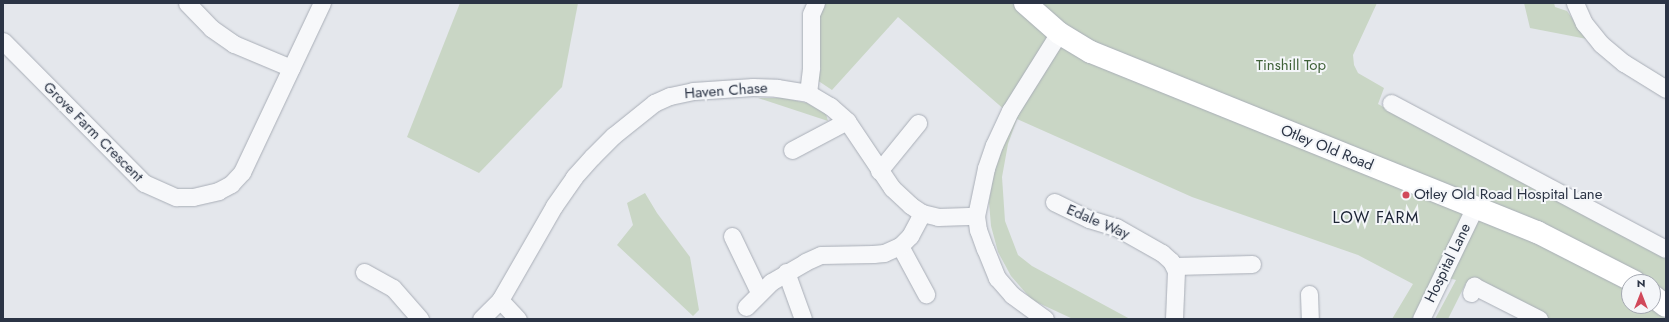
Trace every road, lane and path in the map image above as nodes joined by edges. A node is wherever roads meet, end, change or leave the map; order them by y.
1 (187, 3) edge
2 (322, 3) edge
3 (816, 3) edge
4 (1025, 3) edge
5 (1575, 3) edge
6 (1059, 33) junction
7 (3, 41) edge
8 (291, 68) junction
9 (1666, 89) edge
10 (808, 93) junction
11 (1391, 103) dead end
12 (847, 121) junction
13 (918, 124) dead end
14 (792, 150) dead end
15 (880, 171) junction
16 (1054, 202) dead end
17 (1475, 207) junction
18 (922, 213) junction
19 (976, 216) junction
20 (732, 236) dead end
21 (900, 246) junction
22 (1666, 249) edge
23 (1252, 264) dead end
24 (1175, 266) junction
25 (364, 272) dead end
26 (786, 272) junction
27 (1621, 275) edge
28 (759, 292) junction
29 (1471, 293) dead end
30 (926, 294) dead end
31 (1309, 294) dead end
32 (500, 300) junction
33 (746, 307) dead end
34 (420, 319) edge
35 (481, 319) edge
36 (518, 319) edge
37 (803, 319) edge
38 (1045, 319) edge
39 (1174, 319) edge
40 (1310, 319) edge
41 (1421, 319) edge
42 (1539, 319) edge

1 - 8 street
2 - 8 street, Grove Farm Crescent
3 - 10 street
4 - 6 street, Otley Old Road
5 - 9 street
6 - 17 street, Otley Old Road
6 - 19 street
7 - 8 street, Grove Farm Crescent
10 - 12 street, Haven Chase
10 - 32 street, Haven Chase
11 - 22 street
12 - 14 street
12 - 15 street, Haven Chase
13 - 15 street
15 - 18 street, Haven Chase
16 - 24 street, Edale Way
17 - 27 street, Otley Old Road
17 - 41 street, Hospital Lane
18 - 19 street, Haven Chase
18 - 21 street
19 - 38 street
20 - 28 street
21 - 26 street
21 - 30 street
23 - 24 street
24 - 39 street
25 - 34 street
26 - 28 street
26 - 37 street
28 - 33 street
29 - 42 street
31 - 40 street
32 - 35 street, Haven Chase
32 - 36 street

